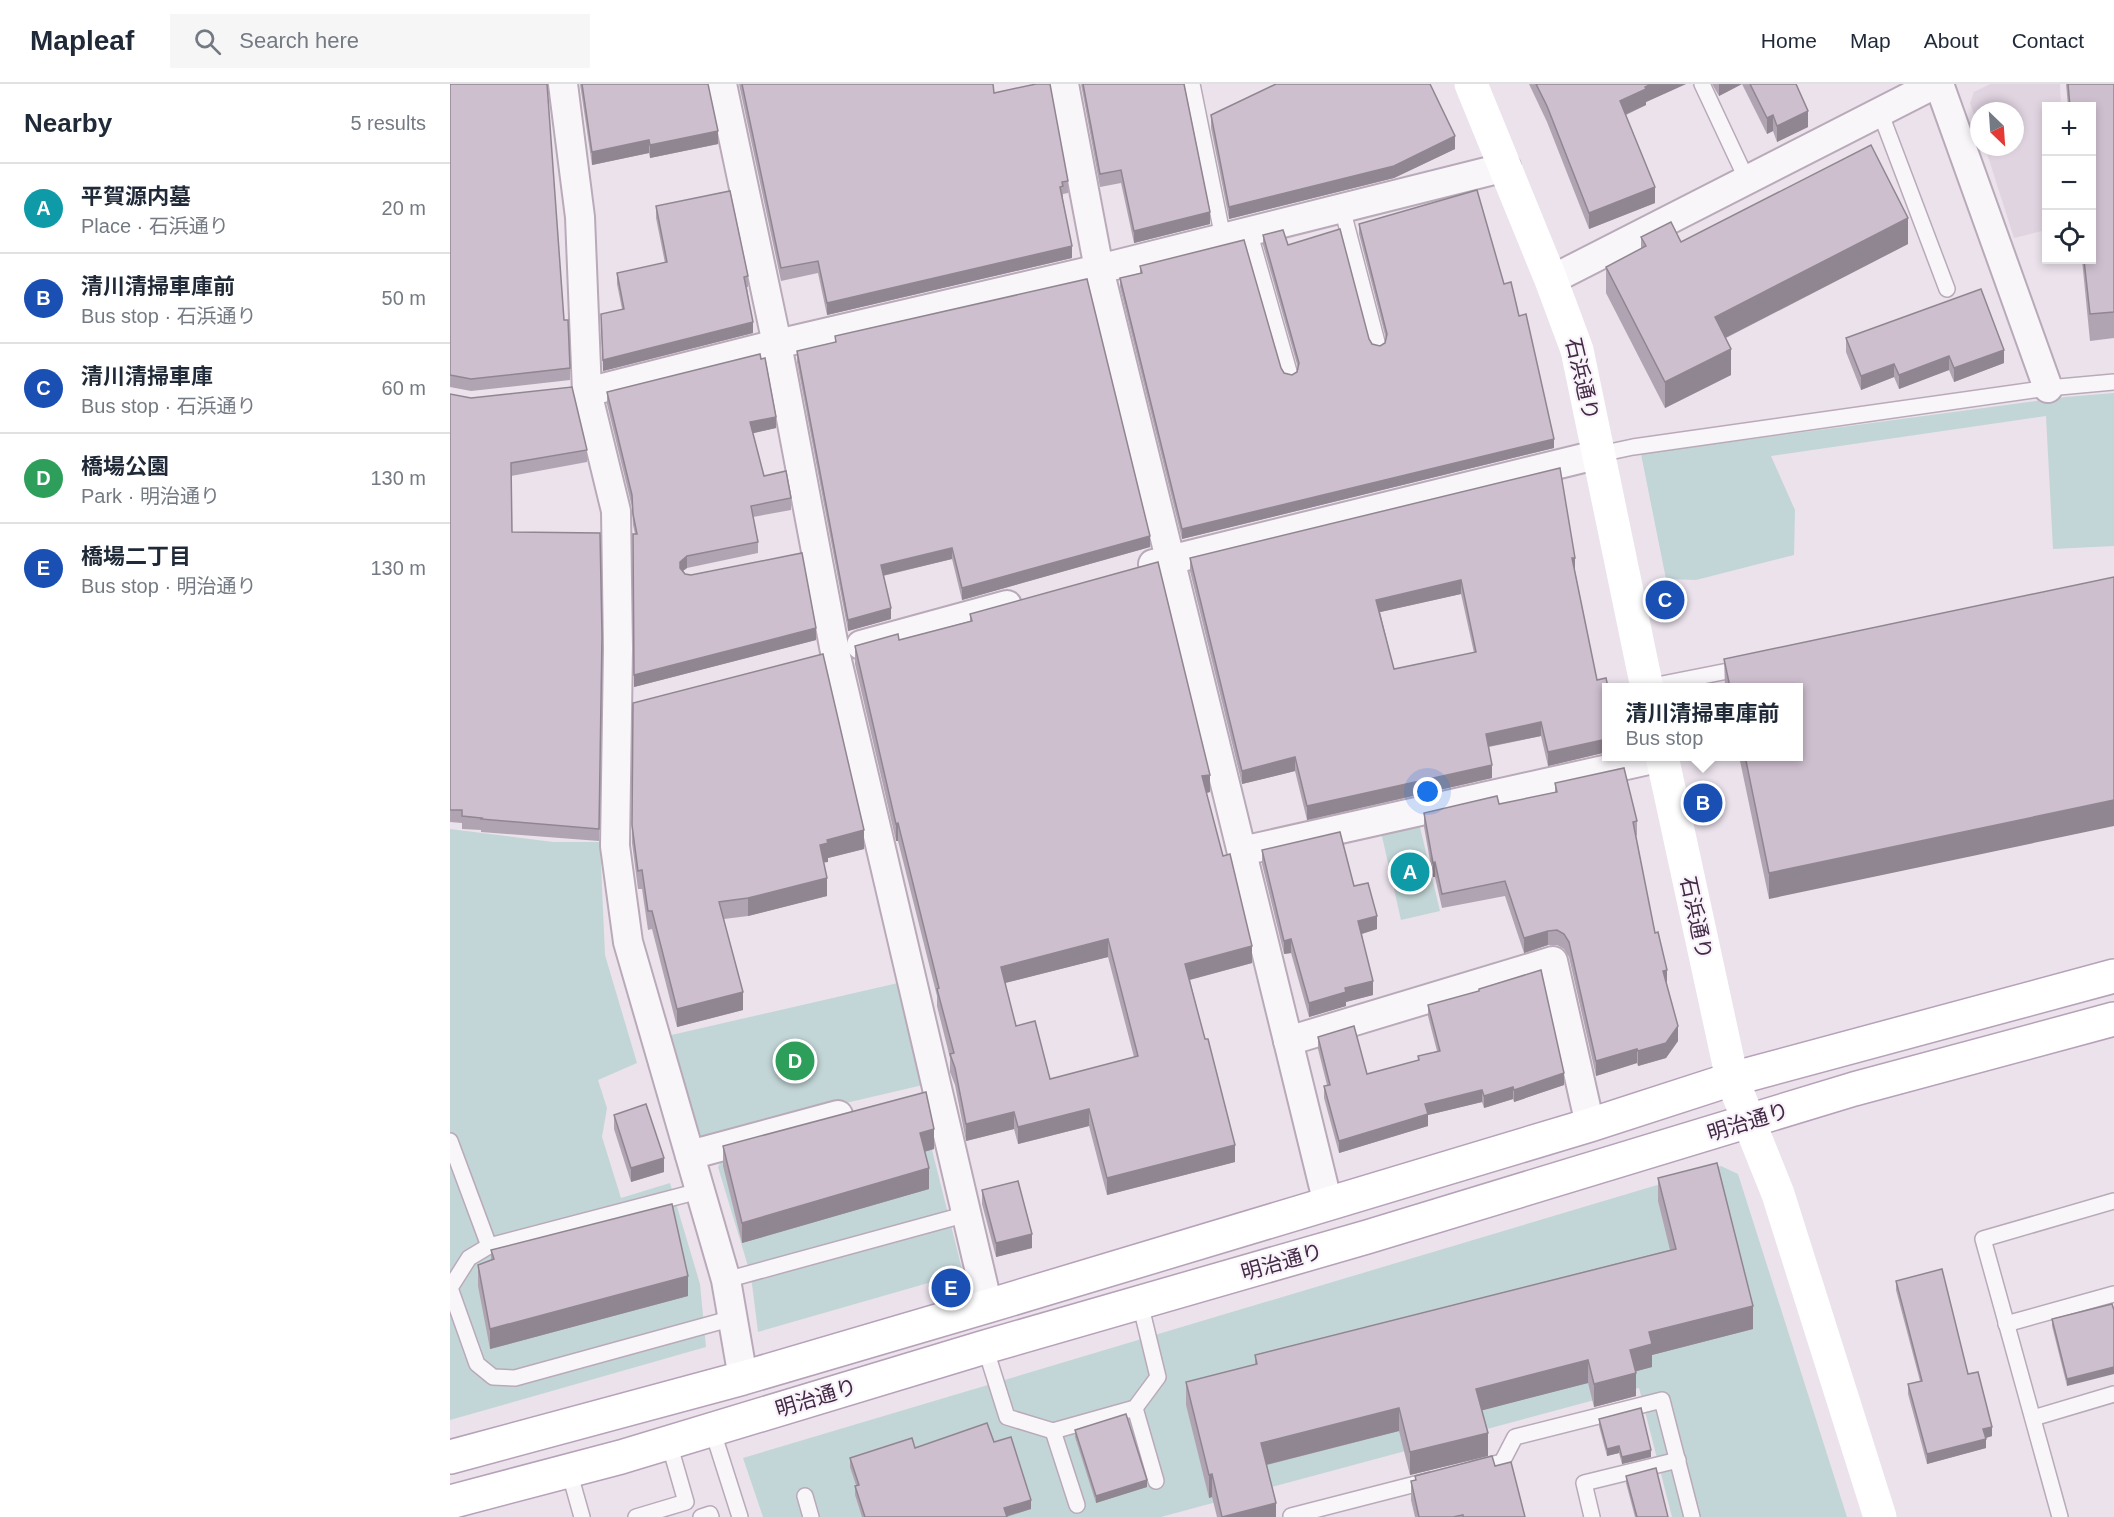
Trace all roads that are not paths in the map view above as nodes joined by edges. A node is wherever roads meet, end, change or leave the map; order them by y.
1 (563, 84) edge
2 (722, 84) edge
3 (1064, 84) edge
4 (1192, 84) edge
5 (1471, 84) edge
6 (1702, 84) edge
7 (1937, 84) edge
8 (1880, 112) junction
9 (1506, 167) junction
10 (1747, 180) junction
11 (1342, 208) junction
12 (1236, 234) junction
13 (1099, 269) junction
14 (1551, 280) junction
15 (1947, 289) dead end
16 (777, 344) junction
17 (1378, 346) edge
18 (1290, 375) edge
19 (2114, 382) edge
20 (2048, 388) junction
21 (583, 390) junction
22 (1600, 454) junction
23 (1170, 559) junction
24 (1128, 571) edge
25 (1031, 598) edge
26 (824, 655) junction
27 (1763, 664) edge
28 (1646, 683) edge
29 (1667, 683) edge
30 (1644, 761) edge
31 (1663, 761) edge
32 (1242, 851) junction
33 (2114, 976) edge
34 (2114, 1019) edge
35 (1288, 1041) junction
36 (1732, 1079) junction
37 (861, 1110) edge
38 (1749, 1122) junction
39 (1590, 1125) junction
40 (450, 1141) edge
41 (690, 1155) junction
42 (699, 1191) junction
43 (2114, 1201) edge
44 (1328, 1204) junction
45 (967, 1214) junction
46 (489, 1246) junction
47 (726, 1281) junction
48 (450, 1288) edge
49 (2114, 1294) edge
50 (1140, 1303) junction
51 (988, 1306) junction
52 (733, 1318) junction
53 (2006, 1324) junction
54 (986, 1347) junction
55 (743, 1378) junction
56 (2114, 1394) edge
57 (1135, 1408) junction
58 (2033, 1418) junction
59 (712, 1429) junction
60 (1053, 1431) junction
61 (669, 1443) junction
62 (450, 1457) edge
63 (1678, 1460) junction
64 (569, 1471) junction
65 (1156, 1482) dead end
66 (805, 1496) dead end
67 (450, 1502) edge
68 (1077, 1505) dead end
69 (688, 1510) edge
70 (1291, 1516) edge
71 (582, 1517) edge
72 (636, 1517) edge
73 (701, 1517) edge
74 (711, 1517) edge
75 (740, 1517) edge
76 (811, 1517) edge
77 (1593, 1517) edge
78 (1692, 1517) edge
79 (1880, 1517) edge
80 (2061, 1517) edge

1 - 21 street
2 - 16 street
3 - 13 street
4 - 12 lane
5 - 9 main road, 石浜通り
6 - 10 lane
7 - 8 street
7 - 20 street
8 - 10 street
8 - 15 lane
9 - 11 street
9 - 14 main road, 石浜通り
10 - 14 street
11 - 12 street
11 - 17 lane
12 - 13 street
12 - 18 lane
13 - 16 street
13 - 23 street
14 - 22 main road, 石浜通り
16 - 21 street
16 - 26 street
19 - 20 lane
20 - 22 lane
21 - 41 street
22 - 23 street
22 - 28 main road, 石浜通り
23 - 24 street
23 - 32 street
25 - 26 street
26 - 45 street
27 - 29 lane
30 - 32 street
31 - 36 main road, 石浜通り
32 - 35 street
33 - 36 main road, 明治通り
34 - 38 main road, 明治通り
35 - 39 street
35 - 44 street
36 - 38 main road, 石浜通り
36 - 39 main road, 明治通り
37 - 41 street
38 - 50 main road, 明治通り
38 - 79 main road, 石浜通り
39 - 44 main road, 明治通り
40 - 46 lane
41 - 42 street
42 - 46 lane
42 - 47 street
43 - 53 lane
44 - 51 main road, 明治通り
45 - 47 lane
45 - 51 street
46 - 48 lane
47 - 52 street
48 - 52 lane
49 - 53 lane
50 - 54 main road, 明治通り
50 - 57 lane
51 - 55 main road, 明治通り
52 - 55 street
53 - 58 lane
54 - 59 main road, 明治通り
54 - 60 lane
55 - 62 main road, 明治通り
56 - 58 lane
57 - 60 lane
57 - 65 lane
58 - 80 lane
59 - 61 main road, 明治通り
59 - 75 lane
60 - 68 lane
61 - 64 main road, 明治通り
61 - 69 lane
63 - 70 lane
63 - 77 lane
63 - 78 lane
64 - 67 main road, 明治通り
64 - 71 lane
66 - 76 lane
69 - 72 lane
73 - 74 lane

